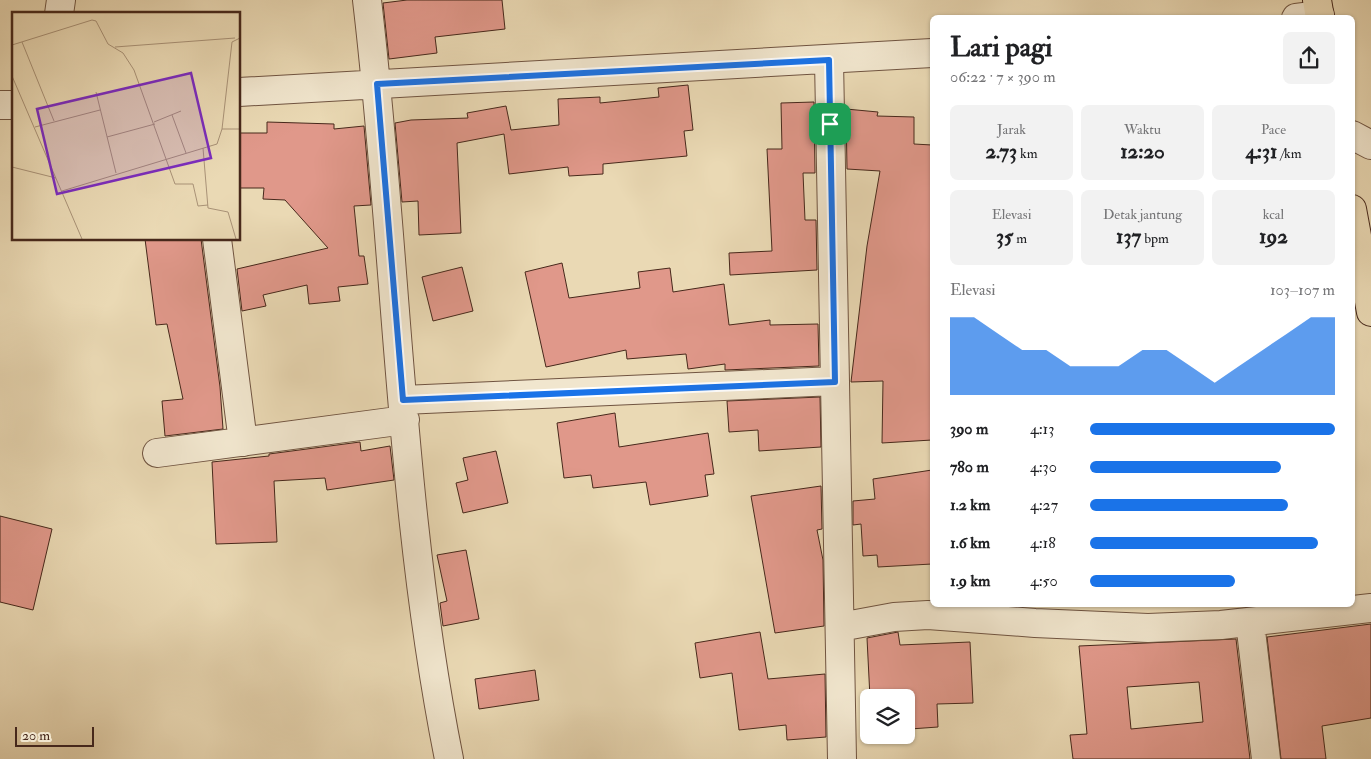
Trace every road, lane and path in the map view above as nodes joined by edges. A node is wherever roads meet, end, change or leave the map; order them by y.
1 (367, 0) edge
2 (930, 53) edge
3 (829, 60) junction
4 (377, 84) junction
5 (240, 92) edge
6 (1355, 137) edge
7 (1371, 145) edge
8 (1355, 226) edge
9 (217, 240) edge
10 (1371, 312) edge
11 (835, 382) junction
12 (404, 410) junction
13 (243, 442) junction
14 (157, 454) dead end
15 (1371, 608) edge
16 (1250, 622) junction
17 (840, 627) junction
18 (449, 759) edge
19 (842, 759) edge
20 (1266, 759) edge

1 - 4 street
2 - 3 street
3 - 4 street
3 - 11 street
4 - 5 street
4 - 12 street
6 - 7 street
8 - 10 highway
9 - 13 street
11 - 12 street
11 - 17 street
12 - 13 street
12 - 18 street
13 - 14 street
15 - 16 street
16 - 17 street
16 - 20 street
17 - 19 street

